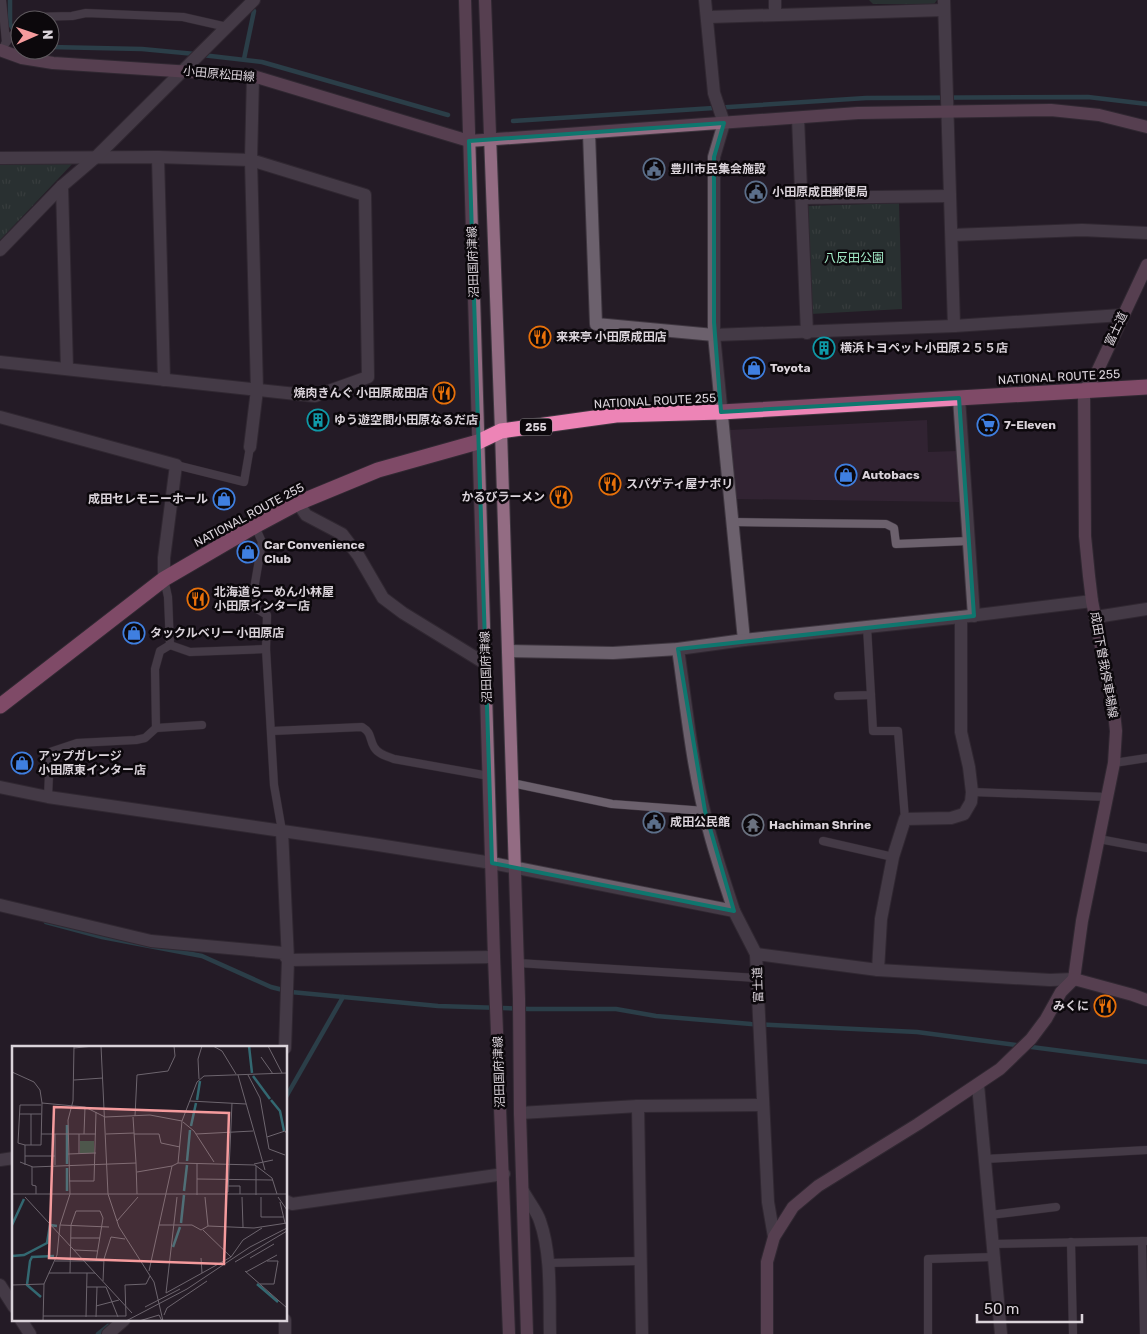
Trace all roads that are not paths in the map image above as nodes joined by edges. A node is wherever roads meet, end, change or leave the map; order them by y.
1 (2, 0) edge
2 (465, 0) edge
3 (486, 0) edge
4 (705, 0) edge
5 (775, 0) edge
6 (252, 3) edge
7 (944, 5) edge
8 (863, 6) edge
9 (776, 15) junction
10 (60, 16) edge
11 (708, 17) junction
12 (227, 27) junction
13 (5, 45) edge
14 (184, 71) junction
15 (253, 76) junction
16 (947, 103) junction
17 (722, 118) junction
18 (798, 118) junction
19 (1147, 128) edge
20 (589, 133) junction
21 (469, 140) junction
22 (491, 140) junction
23 (96, 157) junction
24 (0, 158) edge
25 (158, 158) junction
26 (251, 160) junction
27 (62, 186) junction
28 (950, 196) junction
29 (801, 198) junction
30 (1147, 232) edge
31 (952, 235) junction
32 (0, 250) edge
33 (1147, 265) edge
34 (1122, 315) junction
35 (954, 326) junction
36 (807, 333) junction
37 (714, 336) junction
38 (0, 362) edge
39 (67, 370) junction
40 (164, 380) junction
41 (1147, 387) edge
42 (257, 390) junction
43 (1084, 391) junction
44 (959, 398) junction
45 (721, 412) junction
46 (0, 417) edge
47 (501, 432) junction
48 (478, 442) junction
49 (250, 447) joint
50 (176, 465) junction
51 (298, 503) junction
52 (732, 522) junction
53 (255, 526) junction
54 (969, 541) junction
55 (164, 579) junction
56 (1092, 601) junction
57 (1147, 609) edge
58 (967, 616) junction
59 (1096, 617) junction
60 (867, 628) junction
61 (744, 640) junction
62 (170, 645) junction
63 (266, 649) junction
64 (678, 649) junction
65 (508, 651) junction
66 (486, 664) junction
67 (871, 695) junction
68 (838, 696) dead end
69 (0, 706) edge
70 (202, 725) dead end
71 (156, 728) junction
72 (272, 731) junction
73 (1147, 758) edge
74 (1114, 763) junction
75 (489, 776) junction
76 (512, 783) junction
77 (0, 787) edge
78 (972, 792) junction
79 (1108, 796) junction
80 (48, 797) junction
81 (705, 811) junction
82 (906, 818) junction
83 (282, 831) junction
84 (1099, 839) junction
85 (823, 841) dead end
86 (1147, 848) edge
87 (893, 857) junction
88 (492, 864) junction
89 (514, 869) junction
90 (0, 905) edge
91 (734, 911) junction
92 (756, 954) junction
93 (494, 957) junction
94 (288, 960) junction
95 (518, 963) junction
96 (878, 970) junction
97 (757, 978) junction
98 (1074, 980) junction
99 (1147, 1000) edge
100 (285, 1046) edge
101 (978, 1085) junction
102 (763, 1105) junction
103 (638, 1106) junction
104 (520, 1112) junction
105 (1147, 1150) edge
106 (985, 1159) junction
107 (504, 1174) junction
108 (523, 1191) junction
109 (288, 1202) edge
110 (1056, 1207) dead end
111 (990, 1215) junction
112 (774, 1236) junction
113 (1144, 1241) edge
114 (1071, 1242) junction
115 (992, 1244) junction
116 (993, 1257) junction
117 (641, 1261) junction
118 (547, 1263) junction
119 (0, 1285) edge
120 (12, 1304) edge
121 (23, 1322) edge
122 (122, 1322) edge
123 (30, 1334) edge
124 (108, 1334) edge
125 (509, 1334) edge
126 (527, 1334) edge
127 (550, 1334) edge
128 (642, 1334) edge
129 (767, 1334) edge
130 (928, 1334) edge
131 (1001, 1334) edge
132 (1073, 1334) edge
133 (1144, 1334) edge

1 - 13 lane
2 - 21 main road, 沼田国府津線
3 - 22 main road, 沼田国府津線
4 - 11 street
5 - 9 street
6 - 12 street
7 - 8 street
7 - 16 street
8 - 9 street
9 - 11 street
10 - 12 lane
11 - 17 street
12 - 14 street
13 - 14 main road, 小田原松田線
14 - 15 main road, 小田原松田線
14 - 23 street
15 - 21 main road, 小田原松田線
15 - 26 street
16 - 18 main road, 小田原松田線
16 - 19 main road, 小田原松田線
16 - 28 street
17 - 18 main road, 小田原松田線
17 - 20 main road, 小田原松田線
17 - 37 street
18 - 29 street
20 - 22 main road, 小田原松田線
20 - 37 street
21 - 22 main road, 小田原松田線
21 - 48 main road, 沼田国府津線
22 - 47 main road, 沼田国府津線
23 - 24 street
23 - 25 street
23 - 27 street
25 - 26 street
25 - 40 street
26 - 42 street
26 - 42 street
27 - 32 street
27 - 39 street
28 - 29 street
28 - 31 street
29 - 36 street
30 - 31 street
31 - 35 street
33 - 34 main road, 富士道
34 - 35 street
34 - 43 main road, 富士道
35 - 36 street
36 - 37 street
37 - 45 street
38 - 39 street
39 - 40 street
40 - 42 street
41 - 43 highway, NATIONAL ROUTE 255 / 255
42 - 49 street
43 - 44 highway, NATIONAL ROUTE 255 / 255
43 - 56 main road, 成田下曽我停車場線
44 - 45 highway, NATIONAL ROUTE 255 / 255
44 - 54 street
45 - 47 highway, NATIONAL ROUTE 255 / 255
45 - 52 street
46 - 50 street
47 - 48 highway, NATIONAL ROUTE 255 / 255
47 - 65 main road, 沼田国府津線
48 - 51 highway, NATIONAL ROUTE 255 / 255
48 - 66 main road, 沼田国府津線
49 - 50 lane
50 - 55 street
51 - 53 highway, NATIONAL ROUTE 255 / 255
51 - 66 street
52 - 54 lane
52 - 61 street
53 - 55 highway, NATIONAL ROUTE 255 / 255
53 - 63 lane
54 - 58 street
55 - 62 lane
55 - 69 highway, NATIONAL ROUTE 255 / 255
56 - 58 street
56 - 59 main road, 成田下曽我停車場線
57 - 59 street
58 - 60 street
58 - 78 street
59 - 74 main road, 成田下曽我停車場線
60 - 61 street
60 - 67 lane
61 - 64 street
62 - 63 lane
62 - 71 lane
63 - 72 lane
64 - 65 street
64 - 81 street
65 - 76 main road, 沼田国府津線
66 - 75 main road, 沼田国府津線
67 - 68 lane
67 - 82 lane
70 - 71 lane
71 - 80 lane
72 - 75 lane
72 - 83 lane
73 - 74 lane
74 - 79 main road, 成田下曽我停車場線
75 - 88 main road, 沼田国府津線
76 - 81 lane
76 - 89 main road, 沼田国府津線
77 - 80 street
78 - 79 lane
78 - 82 street
79 - 84 main road, 成田下曽我停車場線
80 - 83 street
81 - 91 street
82 - 87 street
83 - 88 street
83 - 94 street
84 - 86 lane
84 - 98 main road, 成田下曽我停車場線
85 - 87 lane
87 - 96 street
88 - 89 street
88 - 93 main road, 沼田国府津線
89 - 91 street
89 - 95 main road, 沼田国府津線
90 - 94 street
91 - 92 street
92 - 96 street, 富士道
92 - 97 street, 富士道
93 - 94 street
93 - 107 main road, 沼田国府津線
94 - 100 street
95 - 97 lane
95 - 104 main road, 沼田国府津線
96 - 98 street, 富士道
97 - 102 street, 富士道
98 - 99 main road
98 - 101 main road
101 - 106 street
101 - 112 main road
102 - 103 street
102 - 112 street, 富士道
103 - 104 street
103 - 117 street
104 - 108 main road, 沼田国府津線
105 - 106 lane
106 - 111 street
107 - 109 street
107 - 125 main road, 沼田国府津線
108 - 118 street
108 - 126 main road, 沼田国府津線
110 - 111 lane
111 - 115 street
112 - 129 main road, 富士道
113 - 114 lane
113 - 133 lane
114 - 115 lane
114 - 132 lane
115 - 116 street
116 - 130 lane
116 - 131 street
117 - 118 lane
117 - 128 street
118 - 127 street
119 - 120 street
121 - 123 street
122 - 124 street

